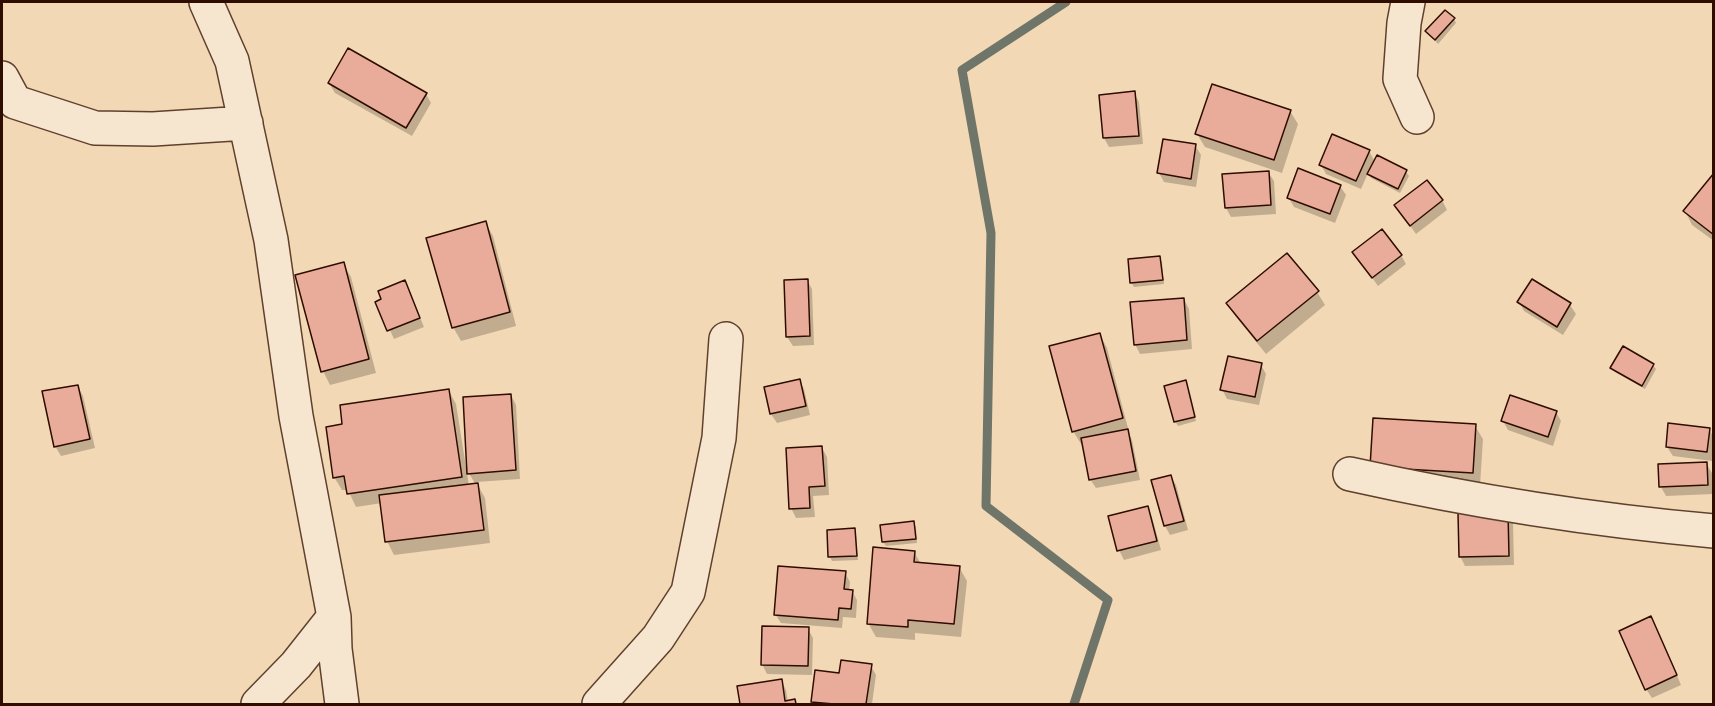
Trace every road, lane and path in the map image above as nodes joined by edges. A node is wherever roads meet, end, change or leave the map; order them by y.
1 (206, 2) edge
2 (1408, 2) edge
3 (2, 78) edge
4 (1418, 117) dead end
5 (246, 123) junction
6 (726, 339) dead end
7 (1350, 474) dead end
8 (1713, 531) edge
9 (334, 617) junction
10 (258, 705) edge
11 (342, 705) edge
12 (599, 705) edge

1 - 5 street
2 - 4 street
3 - 5 street
5 - 9 street
6 - 12 street
7 - 8 street
9 - 10 street
9 - 11 street

